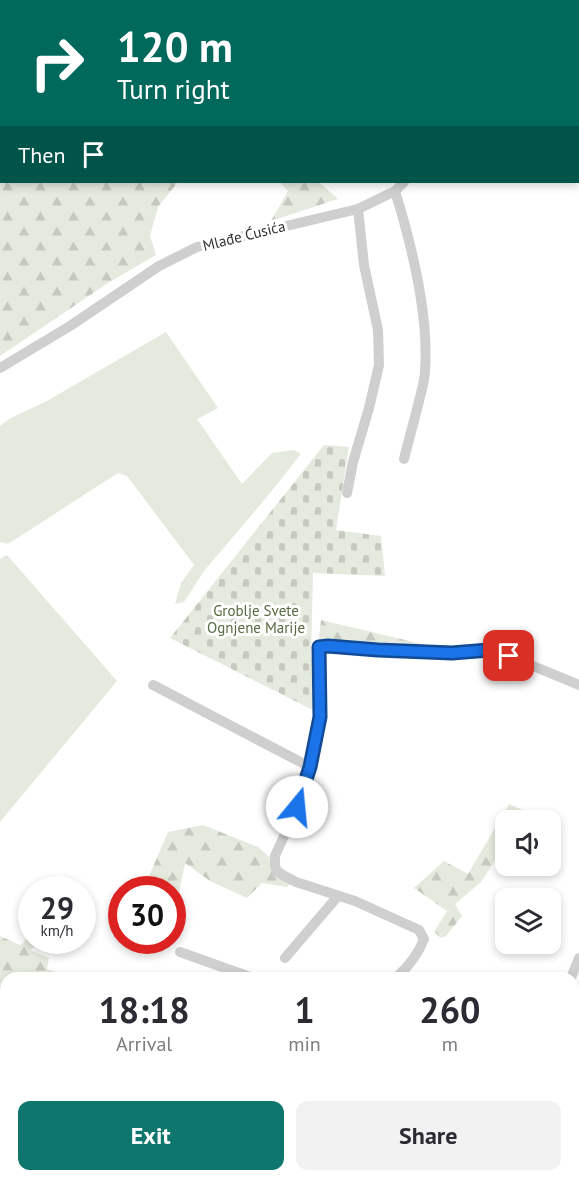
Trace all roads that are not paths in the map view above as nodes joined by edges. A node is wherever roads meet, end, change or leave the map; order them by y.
1 (403, 183) edge
2 (395, 191) junction
3 (358, 209) junction
4 (0, 368) edge
5 (404, 459) dead end
6 (347, 493) dead end
7 (153, 685) dead end
8 (579, 685) edge
9 (310, 767) junction
10 (338, 896) junction
11 (186, 954) edge
12 (285, 958) dead end
13 (579, 958) edge
14 (236, 972) edge
15 (402, 972) edge
16 (573, 972) edge

1 - 2 street, Mlađe Ćusića
2 - 3 street, Mlađe Ćusića
2 - 5 street
3 - 4 street, Mlađe Ćusića
3 - 6 street
7 - 9 street
8 - 9 street
9 - 10 street
10 - 12 street
10 - 15 street
11 - 14 street
13 - 16 street

